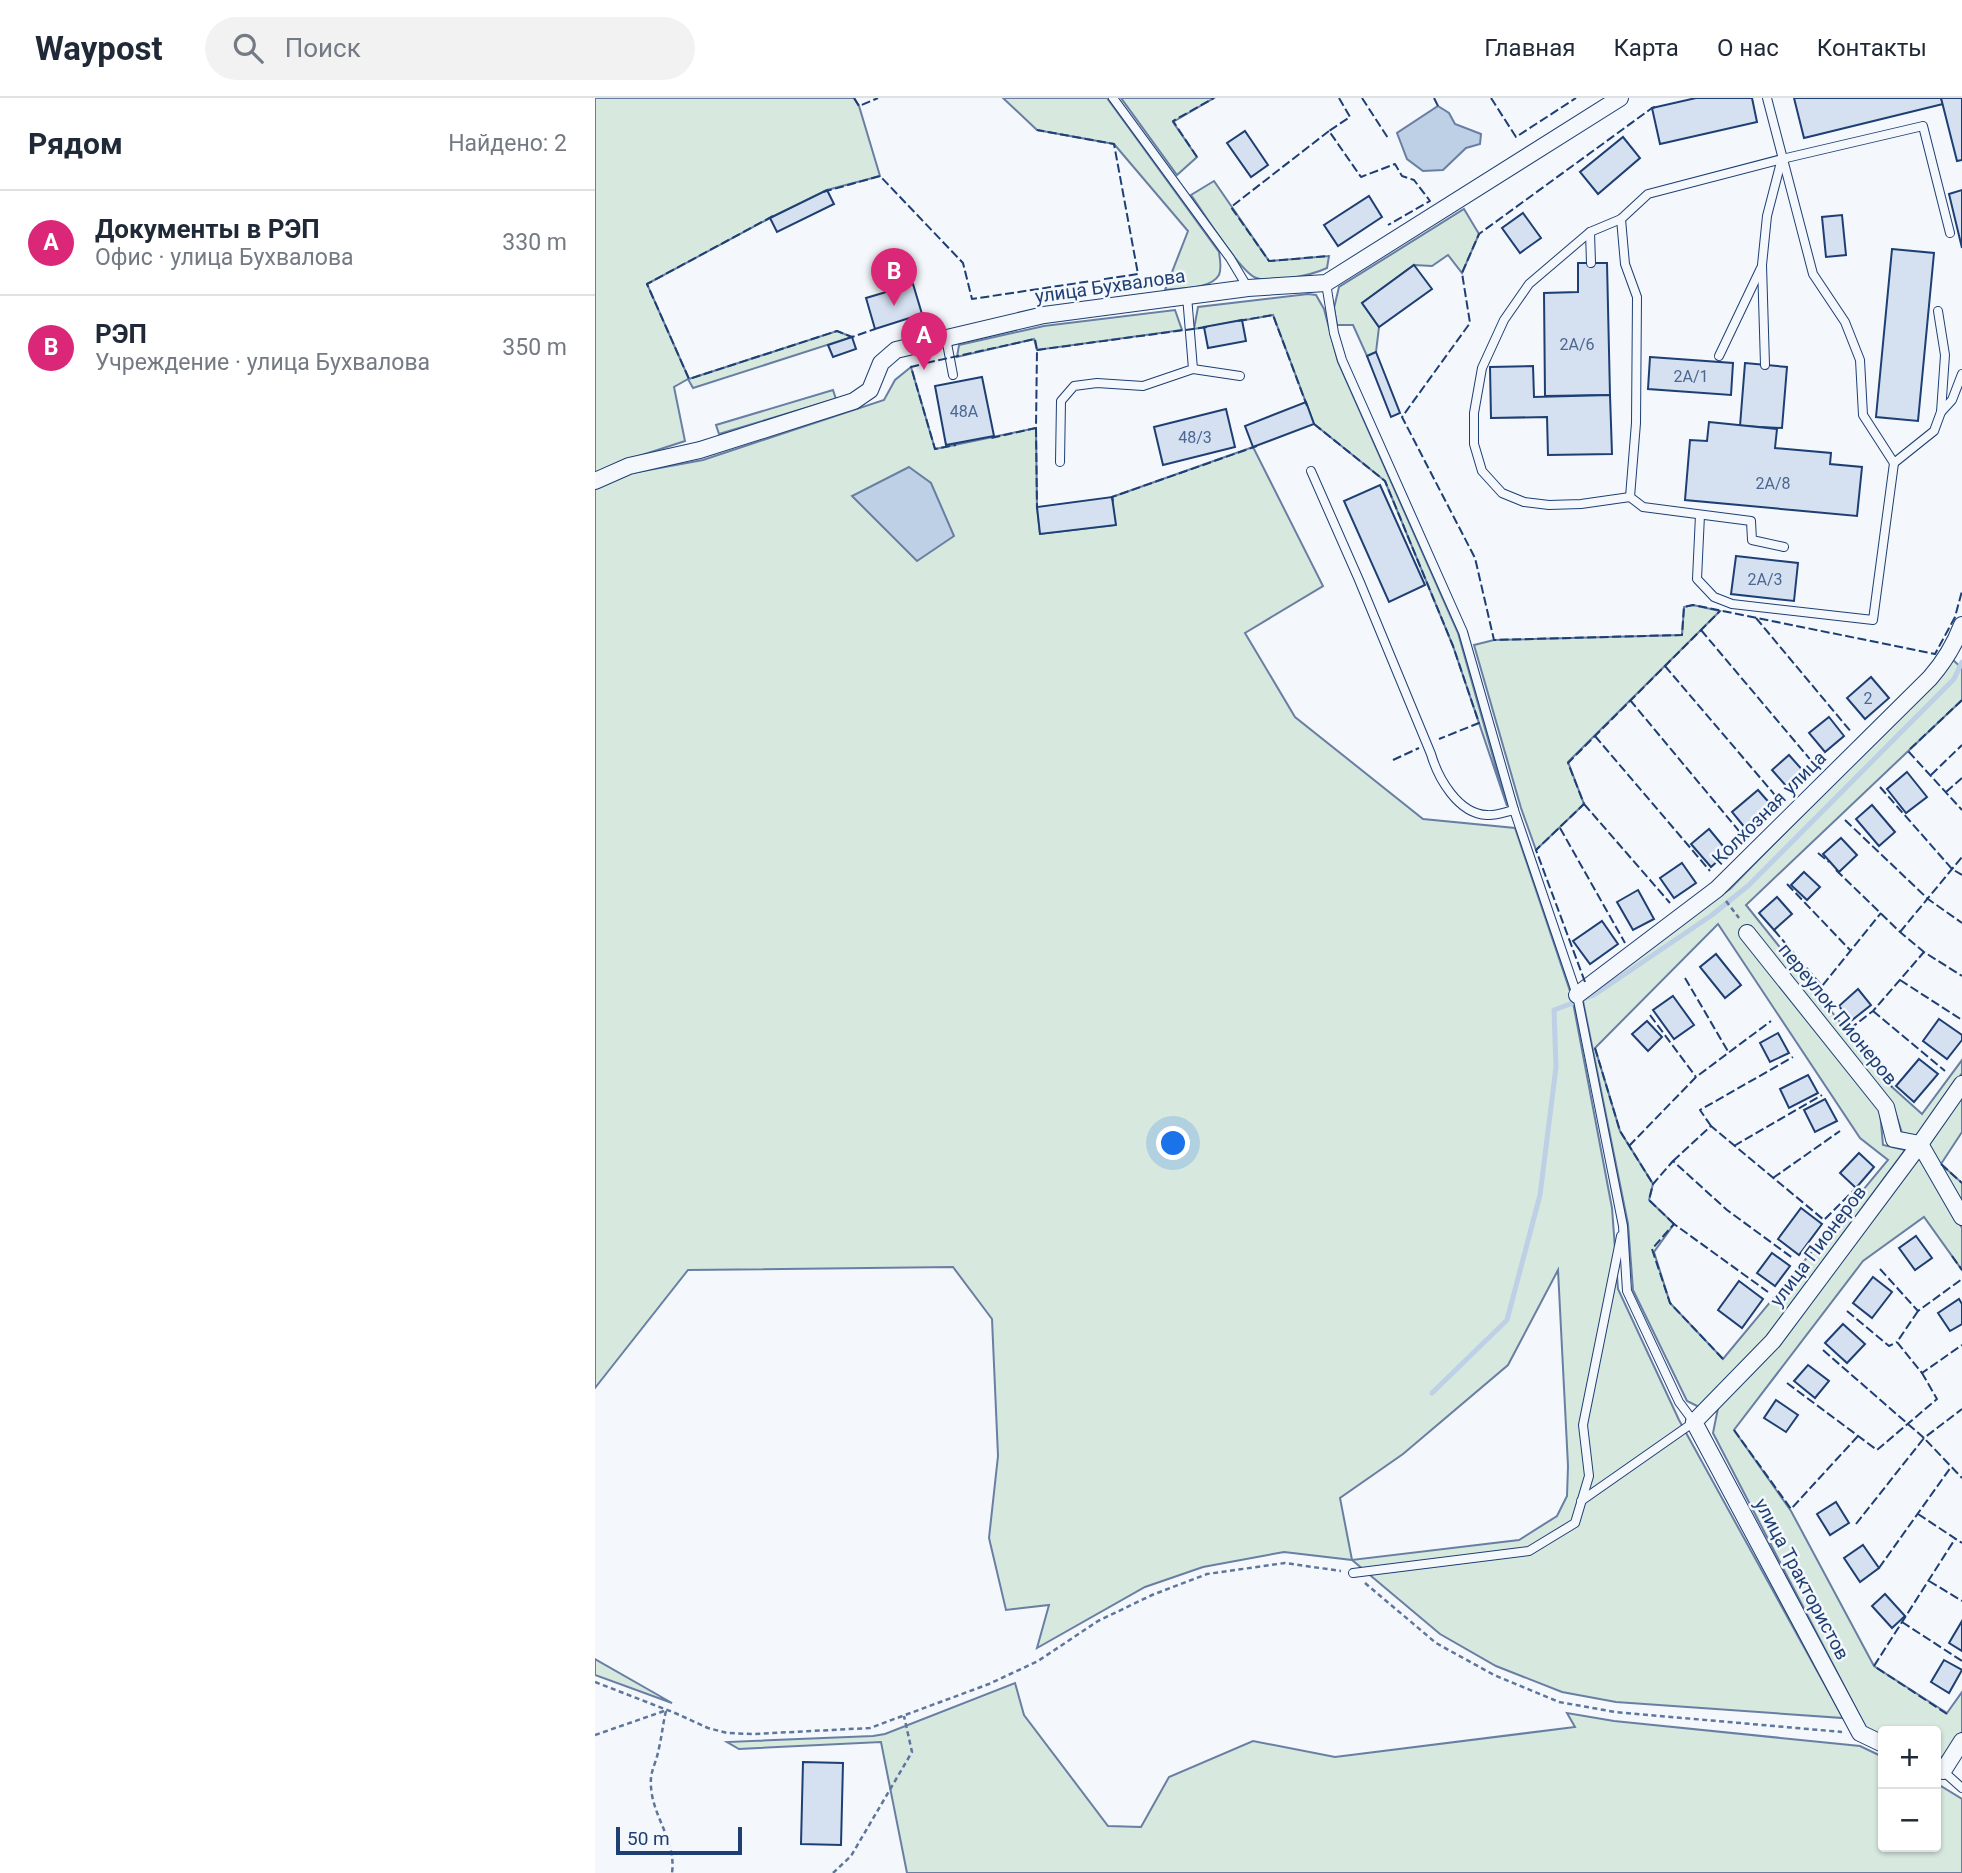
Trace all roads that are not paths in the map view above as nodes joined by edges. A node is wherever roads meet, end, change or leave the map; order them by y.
1 (1113, 98) edge
2 (1620, 98) edge
3 (1767, 98) edge
4 (1782, 159) junction
5 (1621, 219) junction
6 (1590, 232) junction
7 (1950, 233) dead end
8 (1591, 263) dead end
9 (1762, 265) junction
10 (1326, 283) junction
11 (1248, 288) junction
12 (1187, 296) junction
13 (1938, 311) dead end
14 (946, 338) junction
15 (1719, 356) dead end
16 (1765, 365) dead end
17 (1193, 369) junction
18 (1962, 374) edge
19 (953, 376) dead end
20 (1240, 376) dead end
21 (1941, 412) junction
22 (1061, 462) dead end
23 (1894, 463) junction
24 (1311, 471) dead end
25 (595, 481) edge
26 (1630, 497) junction
27 (1700, 515) junction
28 (1784, 547) dead end
29 (1962, 625) edge
30 (1514, 810) junction
31 (1747, 933) dead end
32 (1577, 995) junction
33 (1962, 1084) edge
34 (1920, 1144) junction
35 (1962, 1217) edge
36 (1623, 1226) junction
37 (1693, 1422) junction
38 (1581, 1501) junction
39 (1353, 1573) road end
40 (1962, 1741) edge
41 (1878, 1742) edge
42 (1941, 1767) edge
43 (1941, 1771) edge
44 (1962, 1788) edge

1 - 11 lane
2 - 10 street, улица Бухвалова
3 - 4 lane
4 - 5 lane
4 - 7 lane
4 - 9 lane
4 - 23 lane
5 - 6 lane
5 - 26 lane
6 - 8 lane
6 - 26 lane
9 - 15 lane
9 - 16 lane
10 - 11 street, улица Бухвалова
10 - 30 lane
11 - 12 street, улица Бухвалова
12 - 14 street, улица Бухвалова
12 - 17 lane
13 - 21 lane
14 - 19 lane
14 - 25 street, улица Бухвалова
17 - 20 lane
17 - 22 lane
18 - 21 lane
21 - 23 lane
23 - 27 lane
24 - 30 lane
26 - 27 lane
27 - 28 lane
29 - 32 street, Колхозная улица
30 - 32 lane
31 - 34 street, переулок Пионеров
32 - 36 lane
33 - 34 street, улица Пионеров
34 - 35 street
34 - 37 street, улица Пионеров
36 - 37 lane
36 - 38 lane
37 - 38 lane
37 - 41 street, улица Трактористов
38 - 39 lane
40 - 42 street
43 - 44 lane

